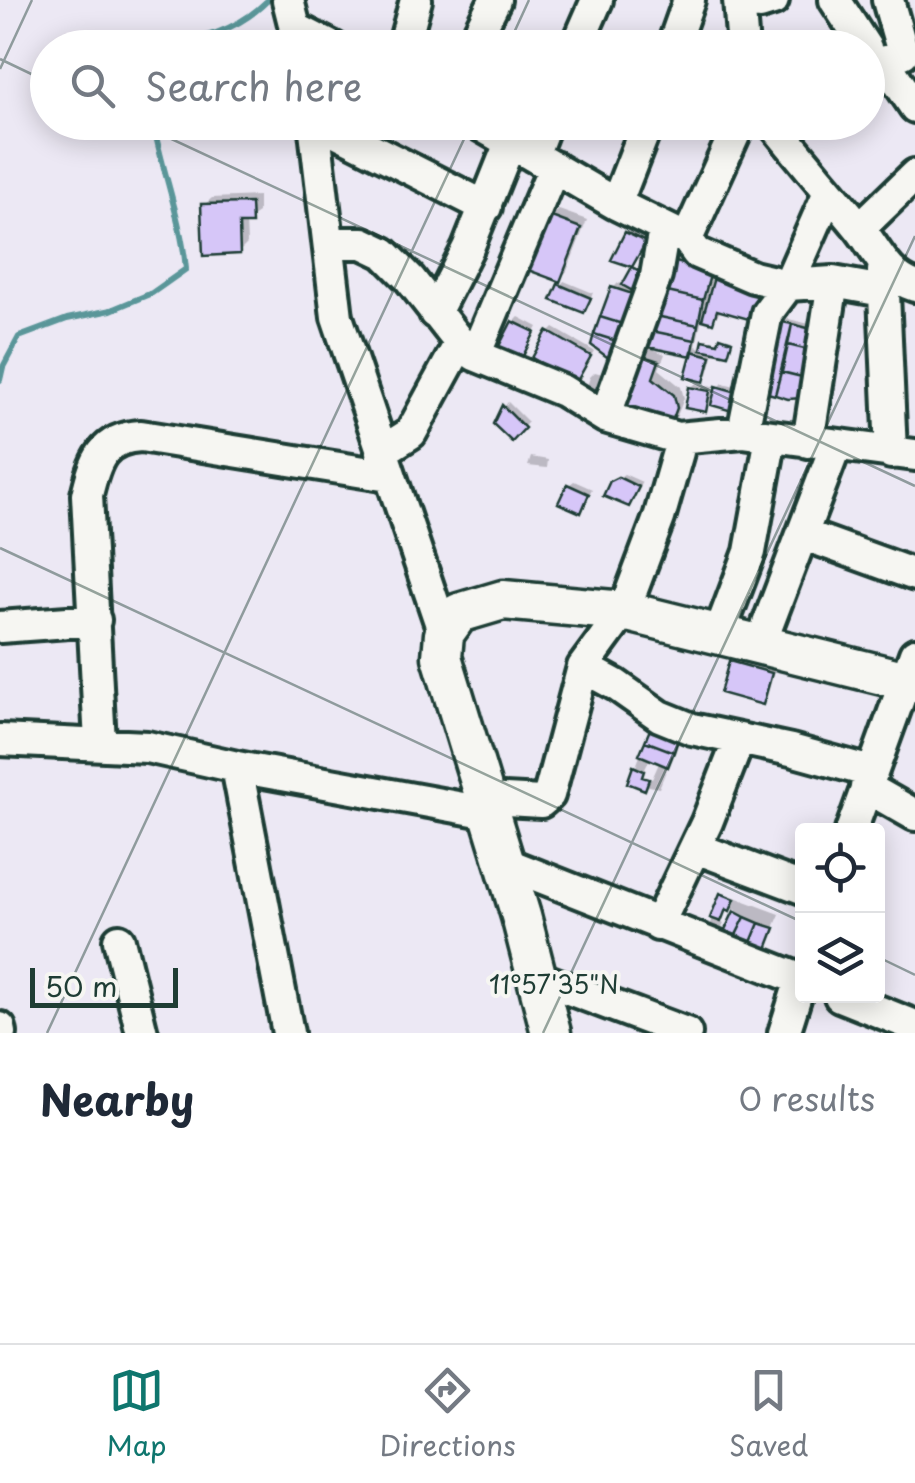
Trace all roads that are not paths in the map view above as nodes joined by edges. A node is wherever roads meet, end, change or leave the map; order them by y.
1 (288, 0) edge
2 (416, 0) edge
3 (495, 0) edge
4 (597, 0) edge
5 (689, 0) edge
6 (739, 0) edge
7 (773, 0) edge
8 (835, 0) edge
9 (888, 0) edge
10 (297, 30) edge
11 (407, 30) edge
12 (480, 30) edge
13 (584, 30) edge
14 (678, 30) edge
15 (742, 30) edge
16 (860, 30) edge
17 (885, 34) edge
18 (885, 60) edge
19 (915, 107) edge
20 (318, 140) edge
21 (352, 140) edge
22 (506, 140) edge
23 (538, 140) edge
24 (641, 140) edge
25 (730, 140) edge
26 (790, 140) edge
27 (532, 155) junction
28 (915, 175) edge
29 (828, 192) junction
30 (616, 204) junction
31 (486, 207) junction
32 (860, 228) junction
33 (675, 234) junction
34 (329, 243) junction
35 (883, 277) junction
36 (833, 282) junction
37 (788, 285) junction
38 (915, 286) edge
39 (435, 312) junction
40 (468, 349) junction
41 (605, 417) junction
42 (757, 434) junction
43 (677, 438) junction
44 (822, 443) junction
45 (903, 454) edge
46 (385, 464) junction
47 (802, 534) junction
48 (915, 575) edge
49 (624, 611) junction
50 (95, 620) junction
51 (0, 626) edge
52 (444, 634) junction
53 (719, 634) junction
54 (760, 645) junction
55 (584, 667) junction
56 (912, 672) edge
57 (0, 740) edge
58 (739, 740) junction
59 (100, 743) junction
60 (237, 767) junction
61 (869, 779) junction
62 (488, 806) junction
63 (915, 814) edge
64 (854, 823) edge
65 (696, 848) junction
66 (505, 862) junction
67 (795, 885) edge
68 (658, 925) junction
69 (119, 940) dead end
70 (795, 975) edge
71 (537, 978) junction
72 (795, 999) edge
73 (858, 1003) edge
74 (915, 1026) edge
75 (142, 1033) edge
76 (288, 1033) edge
77 (551, 1033) edge
78 (686, 1033) edge
79 (784, 1033) edge

1 - 10 street
2 - 11 street
3 - 12 street
4 - 13 street
5 - 14 street
6 - 7 street
6 - 15 street
8 - 16 street
9 - 17 street
18 - 19 street
20 - 34 street
21 - 31 street
22 - 27 street
23 - 27 street
24 - 30 street
25 - 33 street
26 - 29 street
27 - 30 street
27 - 31 street
27 - 40 street
28 - 32 street
29 - 32 street
29 - 37 street
30 - 33 street
31 - 39 street
32 - 35 street
33 - 37 street
33 - 41 street
34 - 39 street
34 - 46 street
35 - 36 street
35 - 38 street
35 - 45 street
36 - 37 street
36 - 44 street
37 - 42 street
39 - 40 street
40 - 41 street
40 - 46 street
41 - 43 street
42 - 43 street
42 - 44 street
42 - 53 street
43 - 49 street
44 - 45 street
44 - 47 street
46 - 50 street
46 - 52 street
47 - 48 street
47 - 54 street
49 - 52 main road
49 - 53 main road
49 - 55 street
50 - 51 street
50 - 59 street
52 - 62 main road
53 - 54 main road
54 - 56 main road
55 - 58 street
55 - 62 street
56 - 61 street
57 - 59 street
58 - 61 street
58 - 65 street
59 - 60 street
60 - 62 street
60 - 76 street
61 - 63 street
61 - 64 street
62 - 66 main road
65 - 67 street
65 - 68 street
66 - 68 street
66 - 71 main road
68 - 70 street
69 - 75 street
71 - 77 main road
71 - 78 street
72 - 79 street
73 - 74 street

